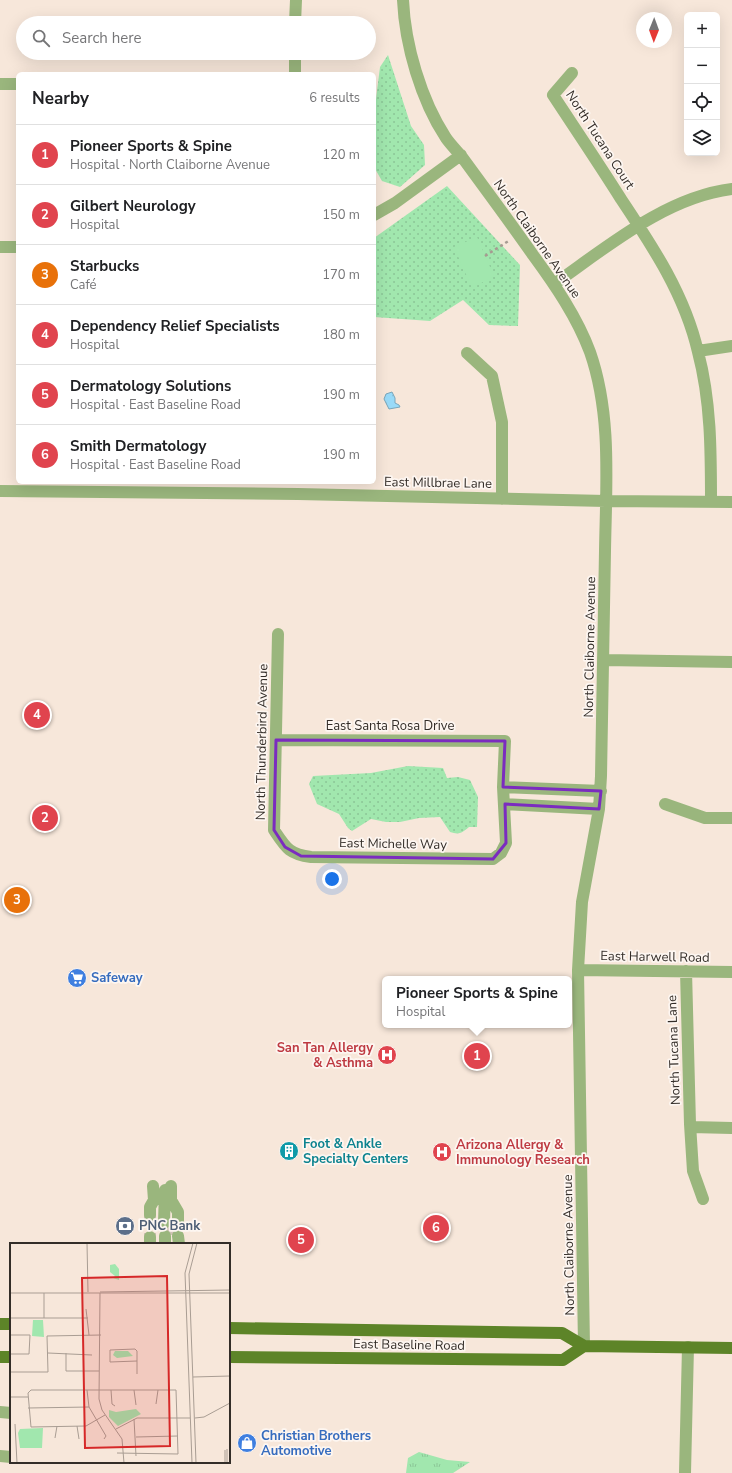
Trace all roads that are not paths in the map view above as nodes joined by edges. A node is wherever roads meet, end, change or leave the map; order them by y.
1 (296, 0) edge
2 (403, 0) edge
3 (295, 16) edge
4 (295, 60) edge
5 (295, 72) edge
6 (572, 73) dead end
7 (0, 84) edge
8 (16, 84) edge
9 (461, 156) junction
10 (732, 189) edge
11 (376, 214) edge
12 (639, 225) junction
13 (0, 246) edge
14 (16, 247) edge
15 (554, 284) junction
16 (732, 346) edge
17 (698, 351) junction
18 (467, 353) dead end
19 (94, 487) edge
20 (298, 488) edge
21 (0, 491) edge
22 (502, 499) junction
23 (606, 501) junction
24 (711, 502) junction
25 (732, 502) edge
26 (278, 634) dead end
27 (604, 660) junction
28 (732, 662) edge
29 (276, 740) junction
30 (504, 787) junction
31 (601, 791) junction
32 (505, 804) junction
33 (665, 804) dead end
34 (599, 809) junction
35 (732, 818) edge
36 (285, 847) joint
37 (578, 970) junction
38 (686, 971) junction
39 (732, 972) edge
40 (691, 1127) junction
41 (732, 1128) edge
42 (161, 1186) junction
43 (703, 1199) dead end
44 (164, 1222) junction
45 (230, 1328) edge
46 (584, 1346) junction
47 (688, 1347) junction
48 (732, 1348) edge
49 (230, 1357) edge
50 (0, 1456) edge
51 (10, 1457) edge
52 (686, 1473) edge

1 - 3 street
2 - 9 street, North Claiborne Avenue
4 - 5 street
6 - 12 street, North Tucana Court
7 - 8 street
9 - 11 street
9 - 15 street, North Claiborne Avenue
10 - 12 street
12 - 15 street
12 - 17 street
13 - 14 street
15 - 23 street, North Claiborne Avenue
16 - 17 street
17 - 24 street
18 - 22 street
19 - 20 street, East Millbrae Lane
19 - 21 street, East Millbrae Lane
20 - 22 street, East Millbrae Lane
22 - 23 street, East Millbrae Lane
23 - 24 street, East Millbrae Lane
23 - 27 street, North Claiborne Avenue
24 - 25 street, East Millbrae Lane
26 - 29 street, North Thunderbird Avenue
27 - 28 street
27 - 31 street, North Claiborne Avenue
29 - 30 street, East Santa Rosa Drive
29 - 36 street, North Thunderbird Avenue
30 - 31 street
30 - 32 street
31 - 34 street, North Claiborne Avenue
32 - 34 street
32 - 36 street, East Michelle Way
33 - 35 street
34 - 37 street, North Claiborne Avenue
37 - 38 street, East Harwell Road
37 - 46 street, North Claiborne Avenue
38 - 39 street, East Harwell Road
38 - 40 street, North Tucana Lane
40 - 41 street
40 - 43 street
42 - 44 street
42 - 44 street
42 - 44 street
45 - 46 main road, East Baseline Road
46 - 47 main road
46 - 49 main road, East Baseline Road
47 - 48 main road
47 - 52 street
50 - 51 street

